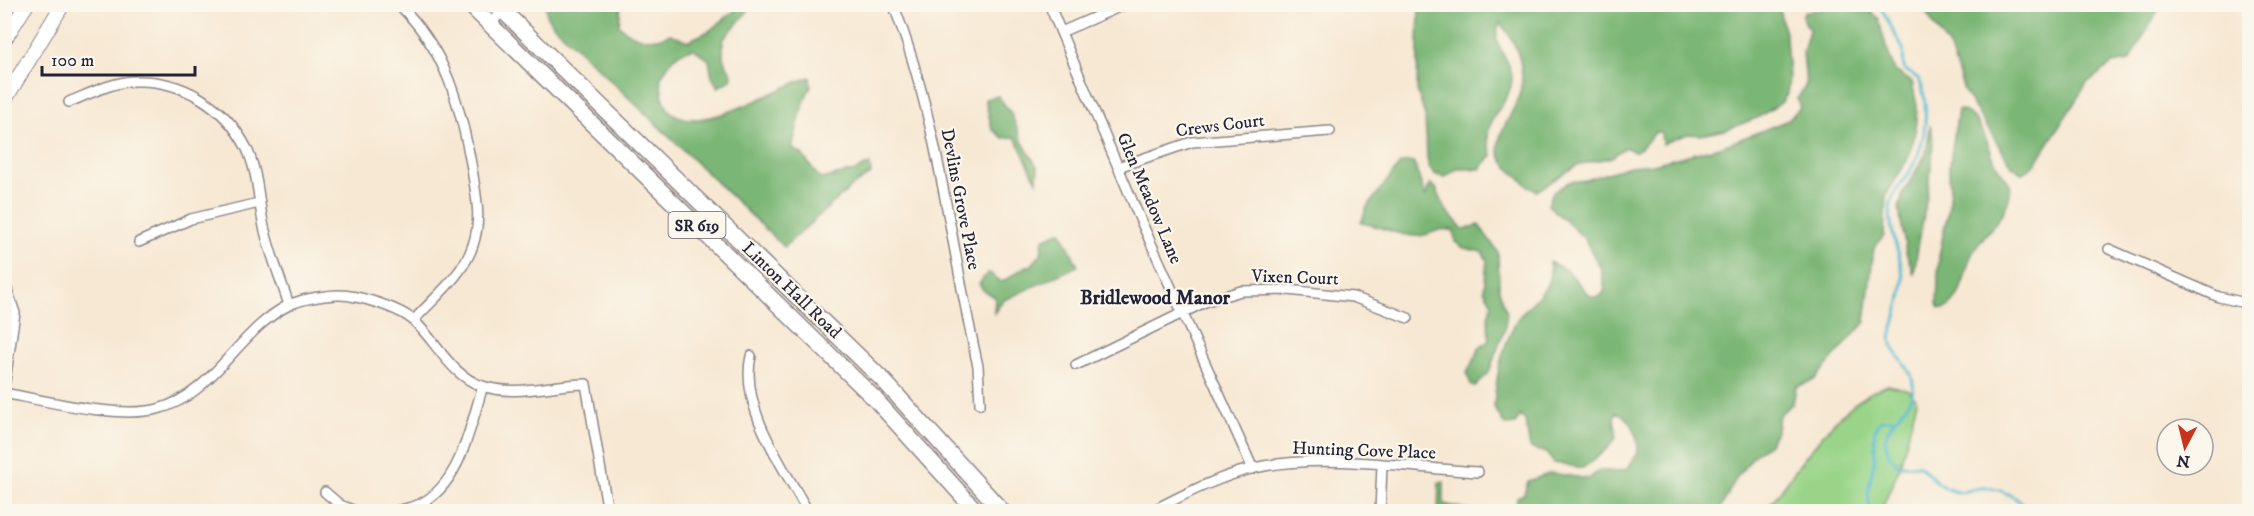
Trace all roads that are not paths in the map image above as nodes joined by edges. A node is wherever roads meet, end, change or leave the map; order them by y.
1 (27, 4) edge
2 (63, 4) edge
3 (398, 4) edge
4 (469, 4) edge
5 (893, 4) edge
6 (1049, 4) edge
7 (1126, 4) edge
8 (502, 7) edge
9 (490, 26) junction
10 (1061, 32) junction
11 (4, 40) edge
12 (4, 101) edge
13 (69, 102) dead end
14 (1330, 131) dead end
15 (1118, 167) junction
16 (259, 203) junction
17 (139, 242) dead end
18 (2109, 249) dead end
19 (4, 281) edge
20 (2250, 304) edge
21 (289, 305) junction
22 (1182, 313) junction
23 (1408, 318) dead end
24 (414, 320) junction
25 (751, 356) dead end
26 (1076, 365) dead end
27 (483, 386) junction
28 (4, 388) edge
29 (4, 393) edge
30 (980, 404) dead end
31 (1382, 466) junction
32 (1253, 469) junction
33 (1478, 472) dead end
34 (326, 492) dead end
35 (358, 512) edge
36 (392, 512) edge
37 (609, 512) edge
38 (808, 512) edge
39 (977, 512) edge
40 (1003, 512) edge
41 (1150, 512) edge
42 (1380, 512) edge

1 - 11 main road
2 - 12 main road
3 - 24 street
4 - 9 main road, Linton Hall Road / SR 619
5 - 30 street, Devlins Grove Place
6 - 10 street, Glen Meadow Lane
7 - 10 street
8 - 9 street
8 - 40 main road, Linton Hall Road / SR 619
9 - 39 main road, Linton Hall Road / SR 619
10 - 15 street, Glen Meadow Lane
13 - 16 street
14 - 15 street, Crews Court
15 - 22 street, Glen Meadow Lane
16 - 17 street
16 - 21 street
18 - 20 street
19 - 28 street
21 - 24 street
21 - 29 street
22 - 23 street, Vixen Court
22 - 26 street, Vixen Court
22 - 32 street, Glen Meadow Lane
24 - 27 street
25 - 38 street
27 - 36 street
27 - 37 street
31 - 32 street, Hunting Cove Place
31 - 33 street, Hunting Cove Place
31 - 42 street
32 - 41 street, Hunting Cove Place
34 - 35 street

